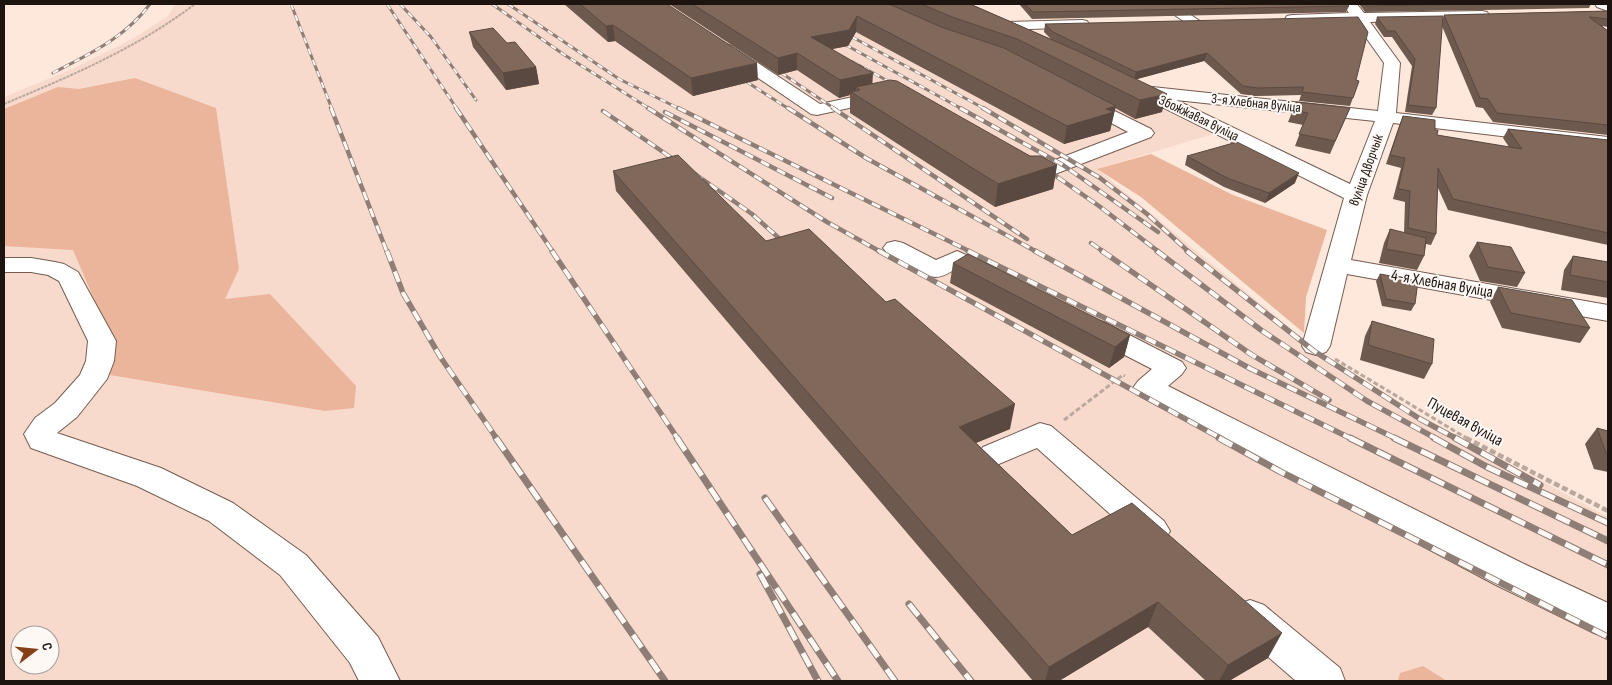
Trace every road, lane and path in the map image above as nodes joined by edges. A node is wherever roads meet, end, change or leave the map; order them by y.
1 (195, 4) edge
2 (1165, 4) edge
3 (1602, 4) edge
4 (1608, 7) edge
5 (1355, 10) edge
6 (1589, 13) edge
7 (1608, 13) edge
8 (1494, 15) edge
9 (987, 17) edge
10 (1278, 19) edge
11 (1193, 21) junction
12 (1212, 21) edge
13 (1163, 22) edge
14 (1094, 24) edge
15 (1004, 26) junction
16 (713, 41) edge
17 (1039, 42) edge
18 (1126, 83) edge
19 (1143, 91) junction
20 (1068, 92) edge
21 (904, 97) edge
22 (4, 104) edge
23 (1386, 117) junction
24 (1608, 143) edge
25 (1010, 159) edge
26 (1356, 194) junction
27 (895, 248) dead end
28 (4, 265) edge
29 (1336, 265) junction
30 (1017, 288) edge
31 (1608, 313) edge
32 (1069, 315) edge
33 (1316, 346) joint
34 (1148, 388) junction
35 (1040, 434) junction
36 (994, 455) dead end
37 (1608, 511) edge
38 (1175, 551) edge
39 (1227, 597) edge
40 (1608, 620) edge
41 (380, 681) edge
42 (1325, 681) edge

1 - 22 path
2 - 11 street
3 - 4 street
5 - 8 street
5 - 10 street
5 - 23 street, вуліца Дворчык
6 - 7 street
9 - 15 street
11 - 12 street
11 - 13 street
14 - 15 street
15 - 17 street
16 - 21 street
18 - 19 street, Збожжавая вуліца
19 - 23 street, 3-я Хлебная вуліца
19 - 26 street, Збожжавая вуліца
20 - 25 street
23 - 24 street, 3-я Хлебная вуліца
23 - 26 street, вуліца Дворчык
26 - 29 street, вуліца Дворчык
27 - 30 street
28 - 41 street
29 - 31 street, 4-я Хлебная вуліца
29 - 33 street, вуліца Дворчык
32 - 34 street
33 - 37 path, Пуцевая вуліца
34 - 35 path
34 - 40 street
35 - 36 street
35 - 38 street
39 - 42 street

